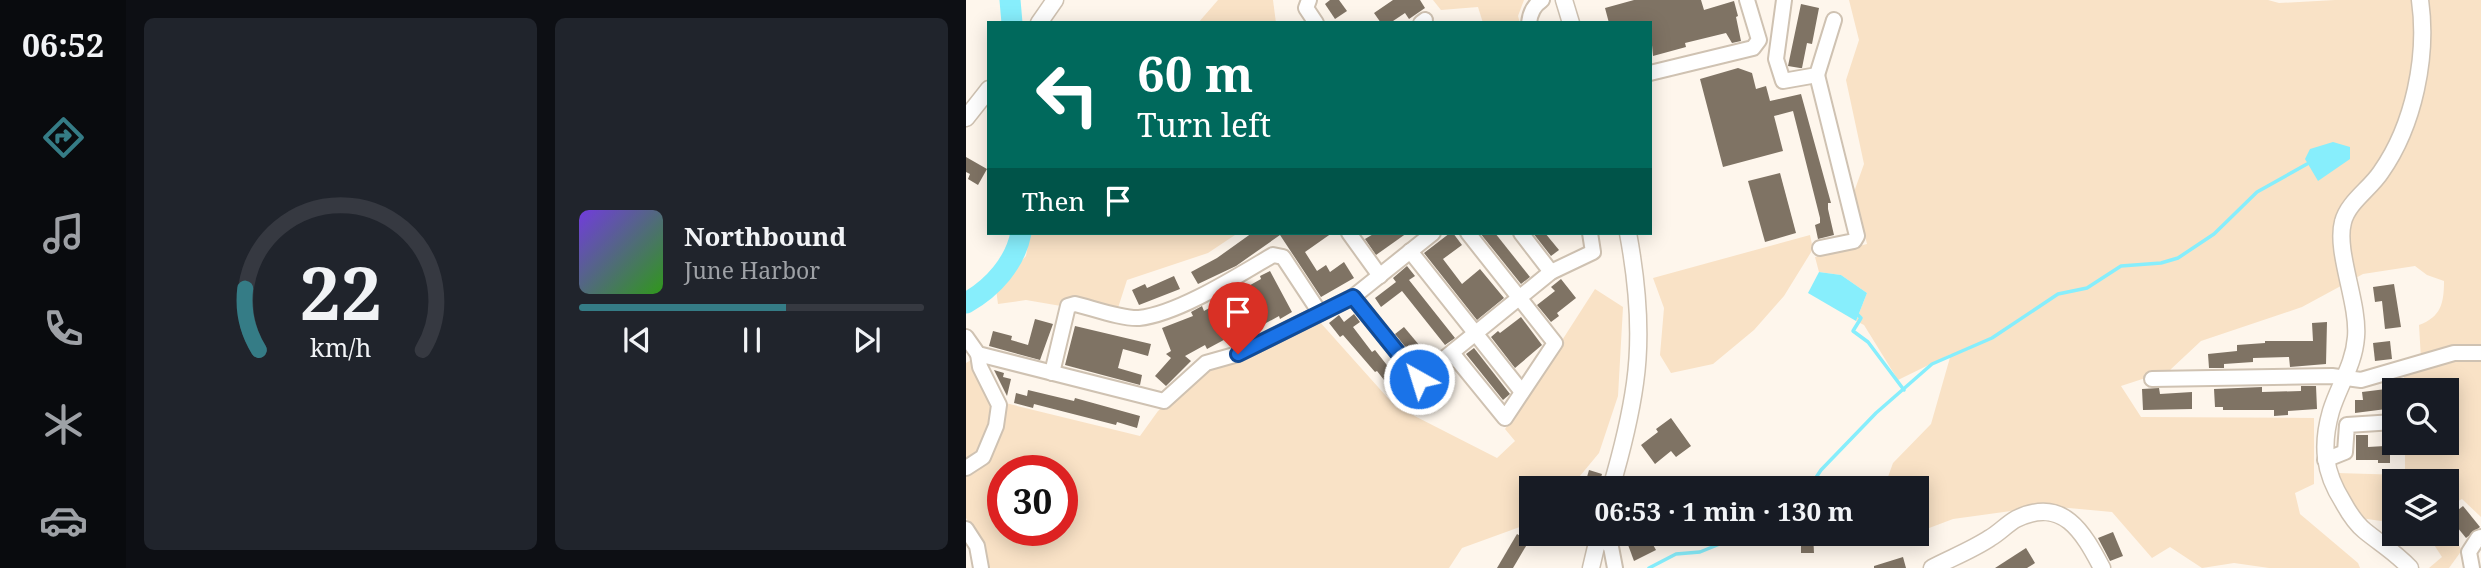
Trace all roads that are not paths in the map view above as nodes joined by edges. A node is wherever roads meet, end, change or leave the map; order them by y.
1 (1055, 0) edge
2 (1309, 0) edge
3 (1542, 0) edge
4 (1564, 0) edge
5 (1747, 0) edge
6 (1784, 0) edge
7 (2420, 0) edge
8 (1834, 20) dead end
9 (1040, 21) edge
10 (1315, 21) edge
11 (1529, 21) edge
12 (1570, 21) edge
13 (1652, 73) edge
14 (1817, 75) junction
15 (987, 92) edge
16 (966, 118) edge
17 (1350, 235) edge
18 (1430, 235) edge
19 (1470, 235) edge
20 (1523, 235) edge
21 (1590, 235) edge
22 (1628, 235) edge
23 (1820, 248) dead end
24 (1410, 251) junction
25 (1551, 272) junction
26 (1380, 275) junction
27 (1353, 297) junction
28 (1520, 297) junction
29 (1320, 313) junction
30 (1475, 334) junction
31 (966, 337) edge
32 (1452, 352) junction
33 (2481, 353) edge
34 (978, 354) junction
35 (1052, 373) junction
36 (2152, 379) dead end
37 (2346, 379) junction
38 (1522, 392) junction
39 (2382, 423) edge
40 (2325, 460) junction
41 (966, 468) edge
42 (1615, 476) edge
43 (966, 529) edge
44 (2481, 537) edge
45 (1596, 546) edge
46 (1610, 546) edge
47 (981, 568) edge
48 (1591, 568) edge
49 (1615, 568) edge
50 (1932, 568) edge
51 (2102, 568) edge
52 (2410, 568) edge
53 (2472, 568) edge

1 - 9 street
2 - 10 street
3 - 11 street
4 - 12 street
5 - 13 street
6 - 14 street
7 - 37 street
8 - 14 street
14 - 23 street
15 - 16 street
17 - 26 street
18 - 24 street
19 - 28 street
20 - 25 street
21 - 25 street
22 - 42 street
24 - 26 street
24 - 30 street
25 - 28 street
26 - 27 street
27 - 29 street
27 - 32 street
28 - 30 street
28 - 38 street
29 - 35 street
29 - 35 street
30 - 32 street
30 - 38 street
31 - 34 street
32 - 38 street
33 - 37 street
34 - 35 street
34 - 41 street
36 - 37 street
37 - 40 street
39 - 40 street
40 - 52 street
43 - 47 street
44 - 53 street
45 - 48 street
46 - 49 street
50 - 51 street

